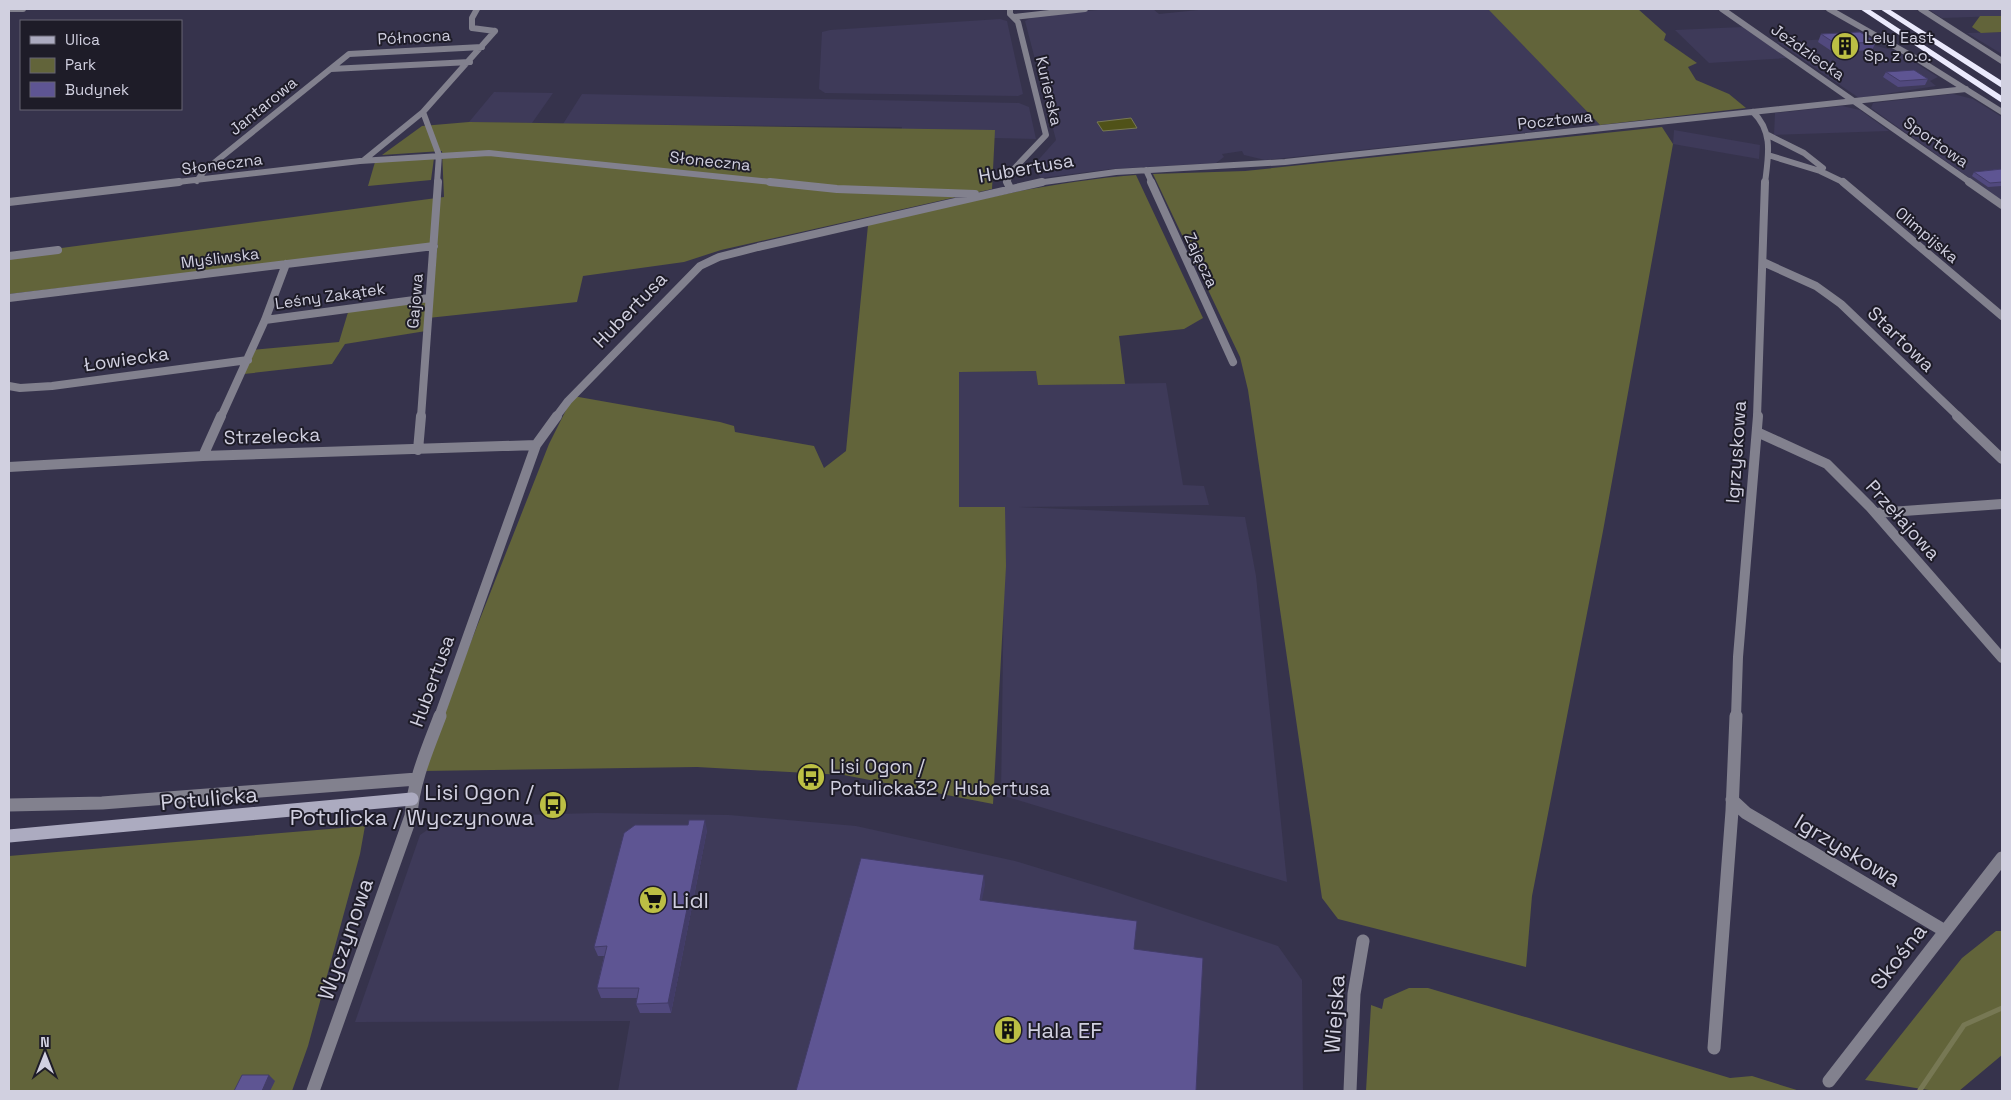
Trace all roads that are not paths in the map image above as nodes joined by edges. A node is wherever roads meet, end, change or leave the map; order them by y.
1 (9, 9) edge
2 (24, 9) edge
3 (477, 9) edge
4 (1010, 9) edge
5 (1085, 9) edge
6 (1722, 9) edge
7 (1829, 9) edge
8 (1864, 9) edge
9 (1884, 9) edge
10 (1921, 9) edge
11 (1014, 17) junction
12 (482, 47) junction
13 (348, 54) joint
14 (2002, 61) edge
15 (470, 62) junction
16 (331, 69) junction
17 (2002, 85) edge
18 (1966, 89) junction
19 (1854, 100) junction
20 (2002, 100) edge
21 (423, 112) junction
22 (1753, 112) junction
23 (2002, 112) edge
24 (1768, 135) junction
25 (438, 154) junction
26 (1768, 155) junction
27 (360, 162) junction
28 (1146, 170) junction
29 (1834, 176) junction
30 (197, 181) junction
31 (1010, 188) junction
32 (978, 195) junction
33 (9, 202) edge
34 (2002, 206) edge
35 (434, 246) junction
36 (58, 250) dead end
37 (9, 256) edge
38 (1763, 262) junction
39 (286, 264) junction
40 (9, 298) edge
41 (429, 298) junction
42 (2002, 316) edge
43 (265, 320) junction
44 (248, 360) junction
45 (1233, 362) dead end
46 (9, 386) edge
47 (1757, 432) junction
48 (536, 445) junction
49 (418, 450) junction
50 (203, 456) junction
51 (2002, 459) edge
52 (9, 467) edge
53 (2002, 504) edge
54 (1876, 514) junction
55 (2002, 658) edge
56 (417, 780) junction
57 (412, 799) junction
58 (1732, 800) junction
59 (9, 804) edge
60 (9, 836) edge
61 (2002, 858) edge
62 (1945, 931) junction
63 (1363, 941) dead end
64 (1714, 1048) dead end
65 (1829, 1081) dead end
66 (313, 1091) edge
67 (1350, 1091) edge

1 - 2 street
3 - 12 street
4 - 11 street
5 - 11 street
6 - 19 street, Jeździecka
7 - 18 street
8 - 20 highway
9 - 17 highway
10 - 14 street
11 - 31 street, Kurierska
12 - 13 street, Północna
12 - 15 street
13 - 16 street, Jantarowa
15 - 16 street
15 - 21 street
16 - 30 street, Jantarowa
18 - 19 street, Pocztowa
18 - 23 street
19 - 22 street, Pocztowa
19 - 34 street, Sportowa
21 - 25 street
21 - 27 street
22 - 24 street
22 - 28 street, Pocztowa
24 - 26 street, Igrzyskowa
24 - 29 street, Olimpijska
25 - 27 street, Słoneczna
25 - 32 street, Słoneczna
25 - 35 street, Gajowa
26 - 29 street, Olimpijska
26 - 38 street, Igrzyskowa
27 - 30 street, Słoneczna
28 - 31 street, Hubertusa
28 - 45 street, Zajęcza
29 - 42 street, Olimpijska
30 - 33 street, Słoneczna
31 - 32 street, Hubertusa
32 - 48 street, Hubertusa
35 - 39 street, Myśliwska
35 - 41 street, Gajowa
36 - 37 street
38 - 47 street, Igrzyskowa
38 - 51 street, Startowa
39 - 40 street, Myśliwska
39 - 43 street
41 - 43 street, Leśny Zakątek
41 - 49 street, Gajowa
43 - 44 street
44 - 46 street, Łowiecka
44 - 50 street
47 - 54 street, Przełajowa
47 - 58 street, Igrzyskowa
48 - 49 street, Strzelecka
48 - 56 street, Hubertusa
49 - 50 street, Strzelecka
50 - 52 street, Strzelecka
53 - 54 street
54 - 55 street, Przełajowa
56 - 57 street, Hubertusa
56 - 59 street
57 - 60 street, Potulicka
57 - 66 street, Wyczynowa
58 - 62 street, Igrzyskowa
58 - 64 street, Igrzyskowa
61 - 62 street, Skośna
62 - 65 street, Skośna
63 - 67 street, Wiejska

